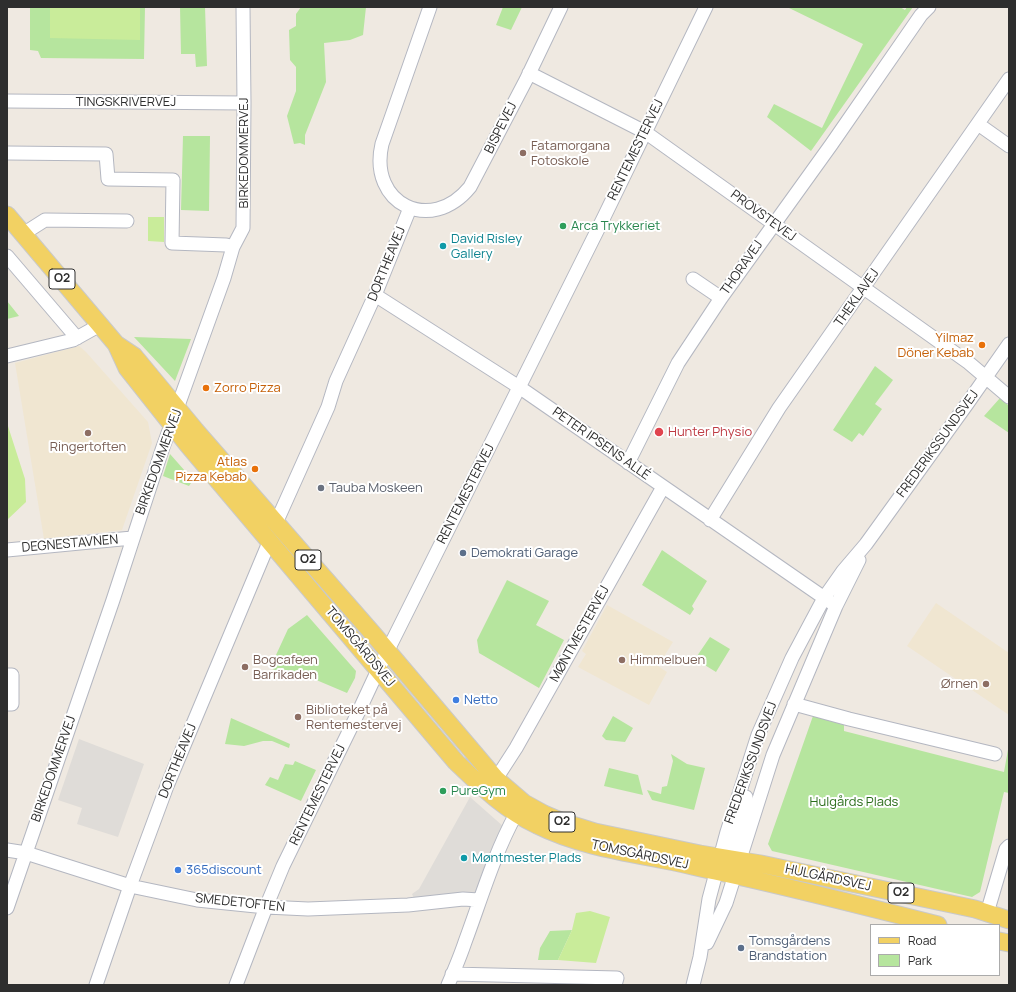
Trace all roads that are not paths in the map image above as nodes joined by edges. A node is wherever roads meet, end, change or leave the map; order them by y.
1 (243, 7) edge
2 (430, 7) edge
3 (561, 7) edge
4 (706, 7) edge
5 (929, 7) edge
6 (529, 74) junction
7 (1009, 79) edge
8 (7, 101) edge
9 (244, 103) junction
10 (978, 124) junction
11 (645, 132) junction
12 (1009, 146) edge
13 (7, 153) edge
14 (410, 208) junction
15 (7, 215) edge
16 (127, 221) dead end
17 (773, 224) junction
18 (23, 234) junction
19 (233, 247) junction
20 (7, 256) edge
21 (693, 279) dead end
22 (863, 288) junction
23 (375, 295) junction
24 (721, 298) junction
25 (100, 325) junction
26 (77, 338) junction
27 (1009, 344) edge
28 (7, 356) edge
29 (986, 377) junction
30 (519, 387) junction
31 (1009, 397) edge
32 (175, 417) junction
33 (628, 463) junction
34 (663, 487) junction
35 (710, 520) junction
36 (276, 523) junction
37 (132, 538) junction
38 (270, 540) junction
39 (866, 544) junction
40 (7, 550) edge
41 (824, 598) junction
42 (836, 606) junction
43 (387, 652) junction
44 (378, 670) junction
45 (7, 675) edge
46 (7, 704) edge
47 (794, 704) junction
48 (995, 754) dead end
49 (496, 779) junction
50 (516, 814) junction
51 (1009, 846) edge
52 (7, 850) edge
53 (26, 852) junction
54 (728, 864) junction
55 (130, 886) junction
56 (479, 900) junction
57 (266, 907) junction
58 (7, 908) edge
59 (987, 913) junction
60 (1009, 920) edge
61 (934, 924) edge
62 (700, 957) junction
63 (450, 980) edge
64 (96, 985) edge
65 (236, 985) edge
66 (615, 985) edge
67 (694, 985) edge

1 - 9 street, BIRKEDOMMERVEJ
2 - 14 street
3 - 6 street, BISPEVEJ
4 - 11 street, RENTEMESTERVEJ
5 - 17 street, THORAVEJ
6 - 11 street, PROVSTEVEJ
6 - 14 street, BISPEVEJ
7 - 10 street, THEKLAVEJ
8 - 9 street, TINGSKRIVERVEJ
9 - 19 street, BIRKEDOMMERVEJ
10 - 12 street
10 - 22 street, THEKLAVEJ
11 - 17 street, PROVSTEVEJ
11 - 30 street, RENTEMESTERVEJ
13 - 19 street
14 - 23 street, DORTHEAVEJ
15 - 18 main road, TOMSGÅRDSVEJ / O2
16 - 18 street
17 - 22 street, PROVSTEVEJ
17 - 24 street, THORAVEJ
18 - 25 main road, TOMSGÅRDSVEJ / O2
19 - 32 street, BIRKEDOMMERVEJ
20 - 26 street
21 - 24 street
22 - 29 street, PROVSTEVEJ
22 - 35 street, THEKLAVEJ
23 - 30 street, PETER IPSENS ALLÉ
23 - 36 street, DORTHEAVEJ
24 - 33 street, THORAVEJ
25 - 26 street
25 - 32 main road, TOMSGÅRDSVEJ / O2
26 - 28 street
27 - 29 street, FREDERIKSSUNDSVEJ
29 - 31 street, PROVSTEVEJ
29 - 39 street, FREDERIKSSUNDSVEJ
30 - 33 street, PETER IPSENS ALLÉ
30 - 43 street, RENTEMESTERVEJ
32 - 36 main road, TOMSGÅRDSVEJ / O2
32 - 37 street, BIRKEDOMMERVEJ
32 - 38 main road, TOMSGÅRDSVEJ / O2
33 - 34 street, PETER IPSENS ALLÉ
34 - 35 street, PETER IPSENS ALLÉ
34 - 49 street, MØNTMESTERVEJ
35 - 41 street, PETER IPSENS ALLÉ
36 - 43 main road, TOMSGÅRDSVEJ / O2
37 - 40 street, DEGNESTAVNEN
37 - 53 street, BIRKEDOMMERVEJ
38 - 44 main road, TOMSGÅRDSVEJ / O2
38 - 55 street, DORTHEAVEJ
39 - 41 street, FREDERIKSSUNDSVEJ
39 - 42 street, FREDERIKSSUNDSVEJ
41 - 42 street, PETER IPSENS ALLÉ
41 - 54 street, FREDERIKSSUNDSVEJ
42 - 47 street, FREDERIKSSUNDSVEJ
43 - 44 street, RENTEMESTERVEJ
43 - 49 main road, TOMSGÅRDSVEJ / O2
44 - 50 main road, TOMSGÅRDSVEJ / O2
44 - 57 street, RENTEMESTERVEJ
45 - 46 street
47 - 48 street
47 - 54 street, FREDERIKSSUNDSVEJ
49 - 54 main road, TOMSGÅRDSVEJ / O2
50 - 54 main road, TOMSGÅRDSVEJ / O2
50 - 56 street
51 - 59 street
52 - 53 street, SMEDETOFTEN
53 - 55 street, SMEDETOFTEN
53 - 58 street, BIRKEDOMMERVEJ
54 - 59 main road, HULGÅRDSVEJ / O2
54 - 61 main road, HULGÅRDSVEJ / O2
54 - 62 street, FREDERIKSSUNDSVEJ
54 - 62 street, FREDERIKSSUNDSVEJ
55 - 57 street, SMEDETOFTEN
55 - 64 street, DORTHEAVEJ
56 - 57 street, SMEDETOFTEN
56 - 63 street
57 - 65 street, RENTEMESTERVEJ
59 - 60 main road, HULGÅRDSVEJ / O2
62 - 67 street, FREDERIKSSUNDSVEJ
63 - 66 street

